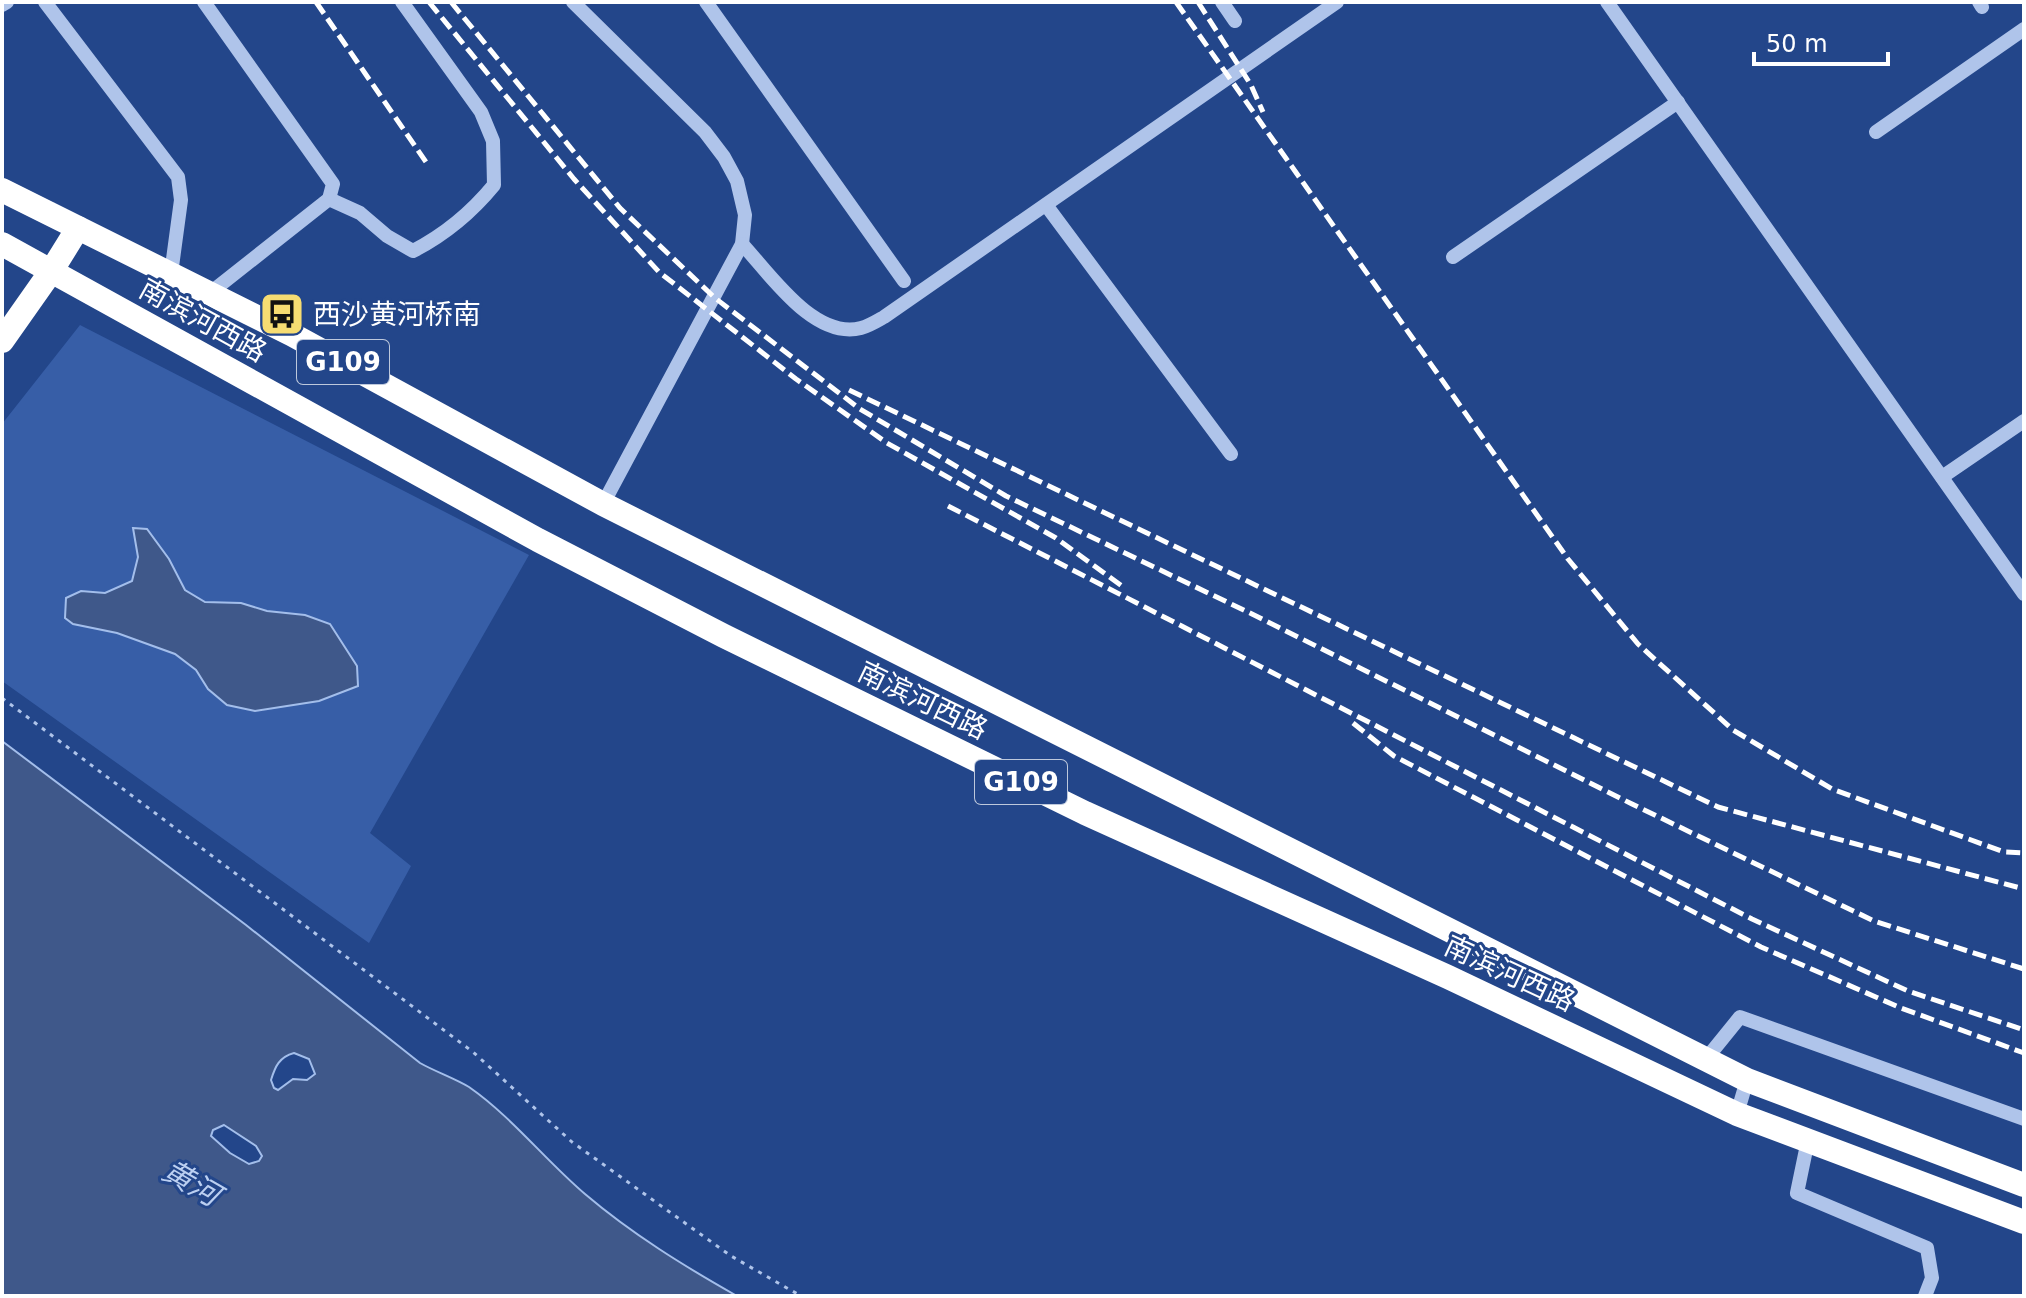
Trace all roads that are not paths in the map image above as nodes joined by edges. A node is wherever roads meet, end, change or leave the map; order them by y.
1 (7, 2) edge
2 (45, 2) edge
3 (204, 2) edge
4 (402, 2) edge
5 (573, 2) edge
6 (706, 2) edge
7 (1222, 2) edge
8 (1337, 2) edge
9 (1607, 2) edge
10 (2, 5) edge
11 (1235, 21) dead end
12 (2024, 29) edge
13 (1678, 102) junction
14 (1876, 132) dead end
15 (2, 190) edge
16 (329, 199) junction
17 (1046, 205) junction
18 (78, 228) junction
19 (2, 244) edge
20 (742, 244) junction
21 (1453, 257) dead end
22 (52, 270) junction
23 (171, 274) junction
24 (904, 281) dead end
25 (210, 293) junction
26 (2, 341) edge
27 (2024, 421) edge
28 (1231, 454) dead end
29 (1942, 477) junction
30 (603, 504) junction
31 (2024, 594) edge
32 (1706, 1059) junction
33 (1747, 1080) junction
34 (1737, 1114) junction
35 (2024, 1119) edge
36 (1808, 1140) junction
37 (2024, 1185) edge
38 (2024, 1222) edge
39 (1925, 1296) edge

1 - 10 street
2 - 23 street
3 - 16 street
4 - 16 street
5 - 20 street
6 - 24 street
7 - 11 street
8 - 17 street
9 - 13 street
12 - 14 street
13 - 21 street
13 - 29 street
15 - 18 highway
16 - 25 street
17 - 20 street
17 - 28 street
18 - 22 highway
18 - 23 highway, G109
19 - 22 highway, 南滨河西路
20 - 30 street
22 - 26 highway
22 - 34 highway, 南滨河西路 / G109
23 - 25 highway, G109
25 - 30 highway, G109
27 - 29 street
29 - 31 street
30 - 32 highway, 南滨河西路 / G109
32 - 33 highway, 南滨河西路 / G109
32 - 35 street
33 - 34 street
33 - 37 highway, 南滨河西路 / G109
34 - 36 highway, 南滨河西路 / G109
36 - 38 highway, 南滨河西路 / G109
36 - 39 street

